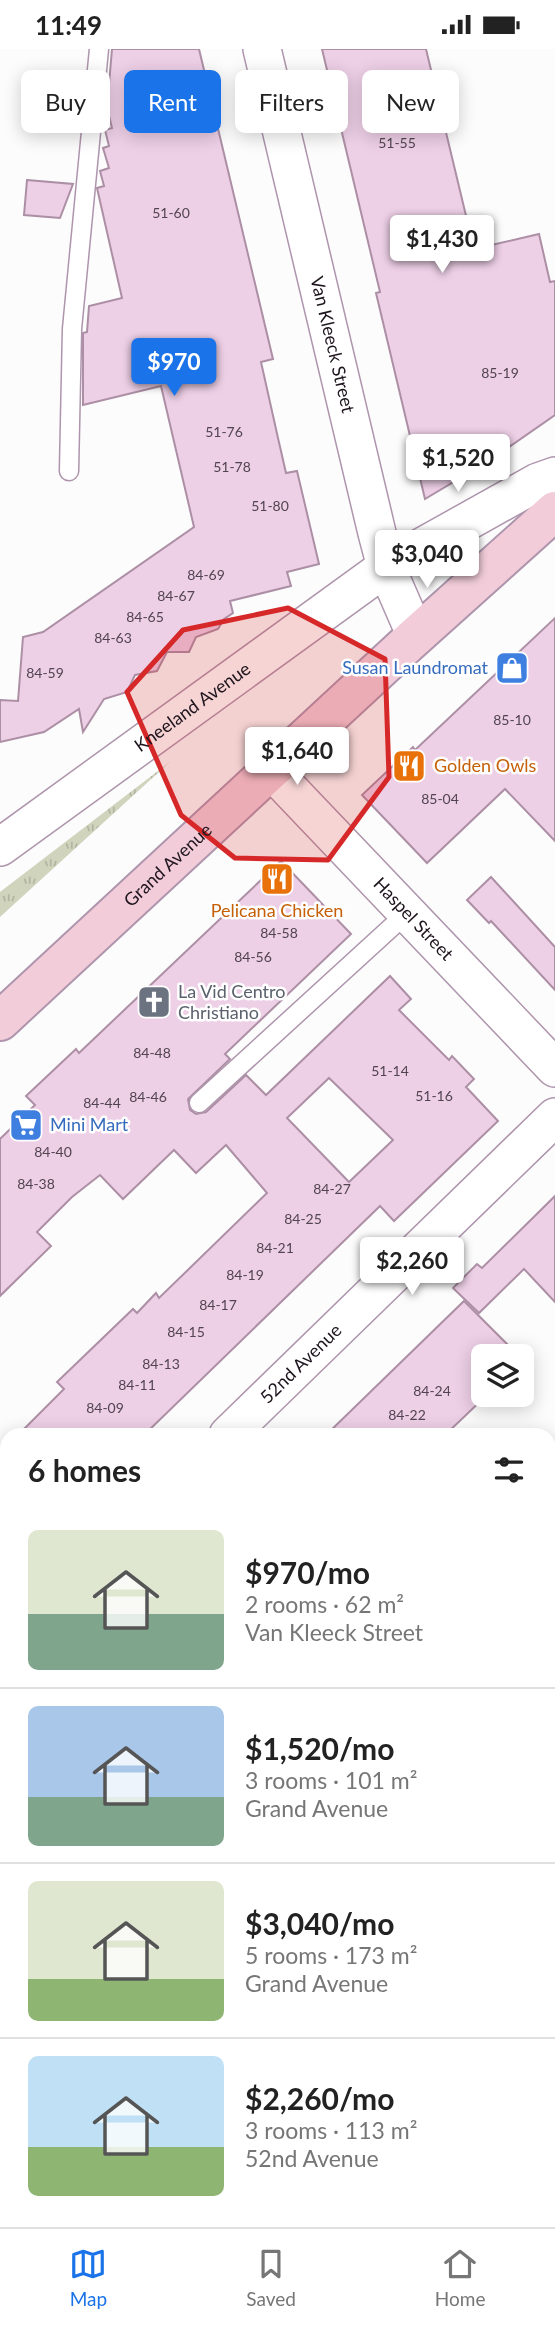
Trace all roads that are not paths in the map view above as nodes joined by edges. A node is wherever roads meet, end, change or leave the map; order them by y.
1 (99, 49) edge
2 (262, 49) edge
3 (69, 471) dead end
4 (555, 476) edge
5 (555, 511) edge
6 (386, 567) junction
7 (416, 636) junction
8 (271, 770) junction
9 (0, 847) edge
10 (407, 913) junction
11 (0, 1021) edge
12 (555, 1068) edge
13 (199, 1103) dead end
14 (555, 1117) edge
15 (235, 1428) edge

1 - 3 lane
2 - 6 street, Van Kleeck Street
4 - 6 street
5 - 7 main road, Grand Avenue
6 - 7 street, Van Kleeck Street
6 - 9 street, Kneeland Avenue
7 - 8 main road, Grand Avenue
8 - 10 street, Haspel Street
8 - 11 main road, Grand Avenue
10 - 12 street, Haspel Street
10 - 13 lane
14 - 15 street, 52nd Avenue

